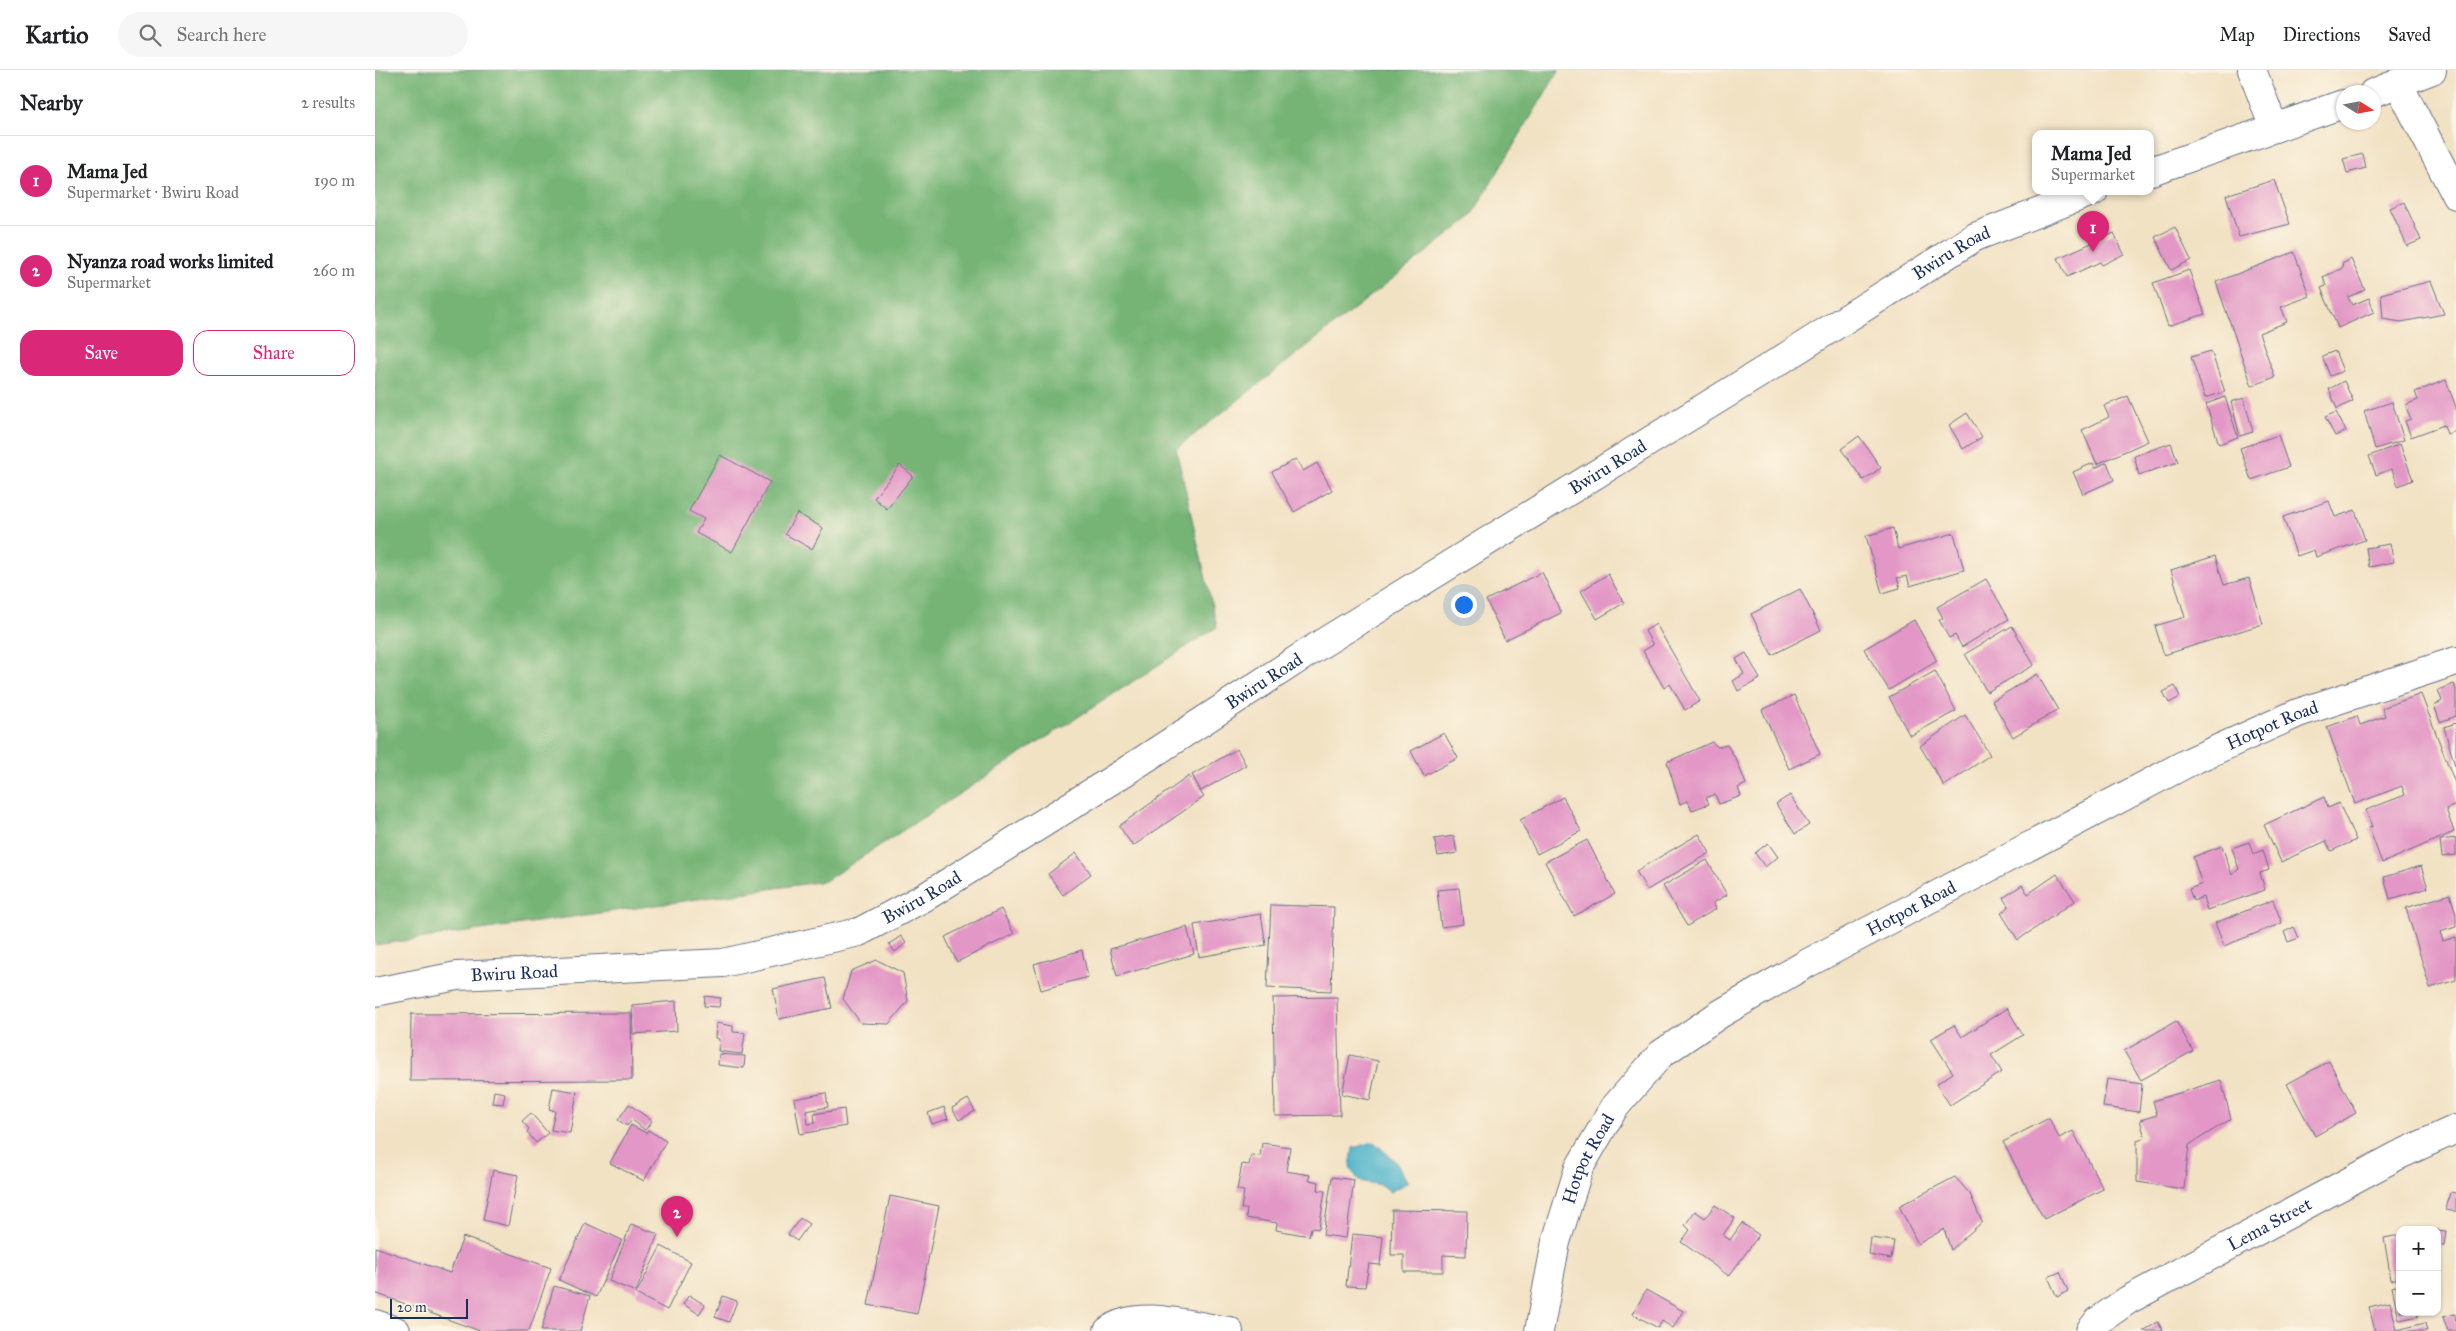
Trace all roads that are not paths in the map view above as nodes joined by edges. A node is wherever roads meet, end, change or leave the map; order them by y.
1 (2252, 70) edge
2 (2432, 70) edge
3 (2386, 88) edge
4 (2336, 106) edge
5 (2274, 128) junction
6 (2154, 170) edge
7 (2084, 195) edge
8 (2456, 196) edge
9 (2456, 661) edge
10 (375, 992) edge
11 (2456, 1129) edge
12 (375, 1324) edge
13 (1221, 1330) edge
14 (396, 1331) edge
15 (1108, 1331) edge
16 (1539, 1331) edge
17 (2090, 1331) edge

1 - 5 main road
2 - 3 main road
3 - 8 main road
4 - 5 main road
5 - 6 main road
7 - 10 main road, Bwiru Road
9 - 16 main road, Hotpot Road
11 - 17 main road, Lema Street
12 - 14 main road
13 - 15 main road

